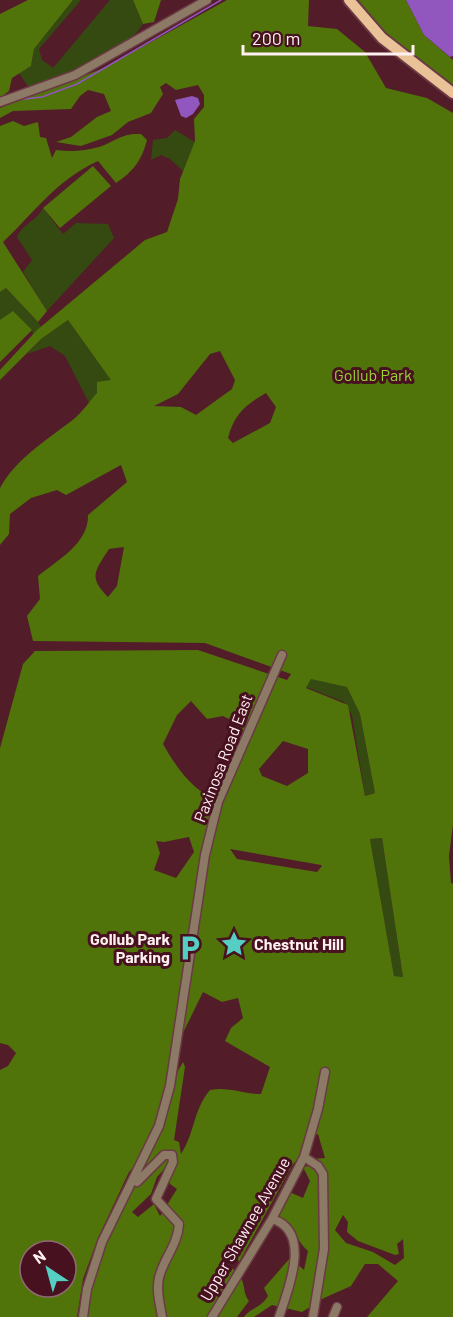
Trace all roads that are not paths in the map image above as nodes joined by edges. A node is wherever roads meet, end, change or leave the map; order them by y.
1 (207, 0) edge
2 (349, 0) edge
3 (453, 93) edge
4 (0, 102) edge
5 (282, 655) dead end
6 (325, 1072) dead end
7 (304, 1157) junction
8 (130, 1189) junction
9 (272, 1219) junction
10 (220, 1307) junction
11 (337, 1307) dead end
12 (83, 1317) edge
13 (162, 1317) edge
14 (212, 1317) edge
15 (219, 1317) edge
16 (279, 1317) edge
17 (313, 1317) edge
18 (333, 1317) edge

1 - 4 street
2 - 3 main road
5 - 8 street, Paxinosa Road East
6 - 7 street, Upper Shawnee Avenue
7 - 9 street, Upper Shawnee Avenue
7 - 17 street
8 - 12 street, Paxinosa Road East
8 - 13 street, Paxinosa Road East
9 - 10 street, Upper Shawnee Avenue
9 - 16 street
10 - 14 street, Upper Shawnee Avenue
10 - 15 street
11 - 18 street

